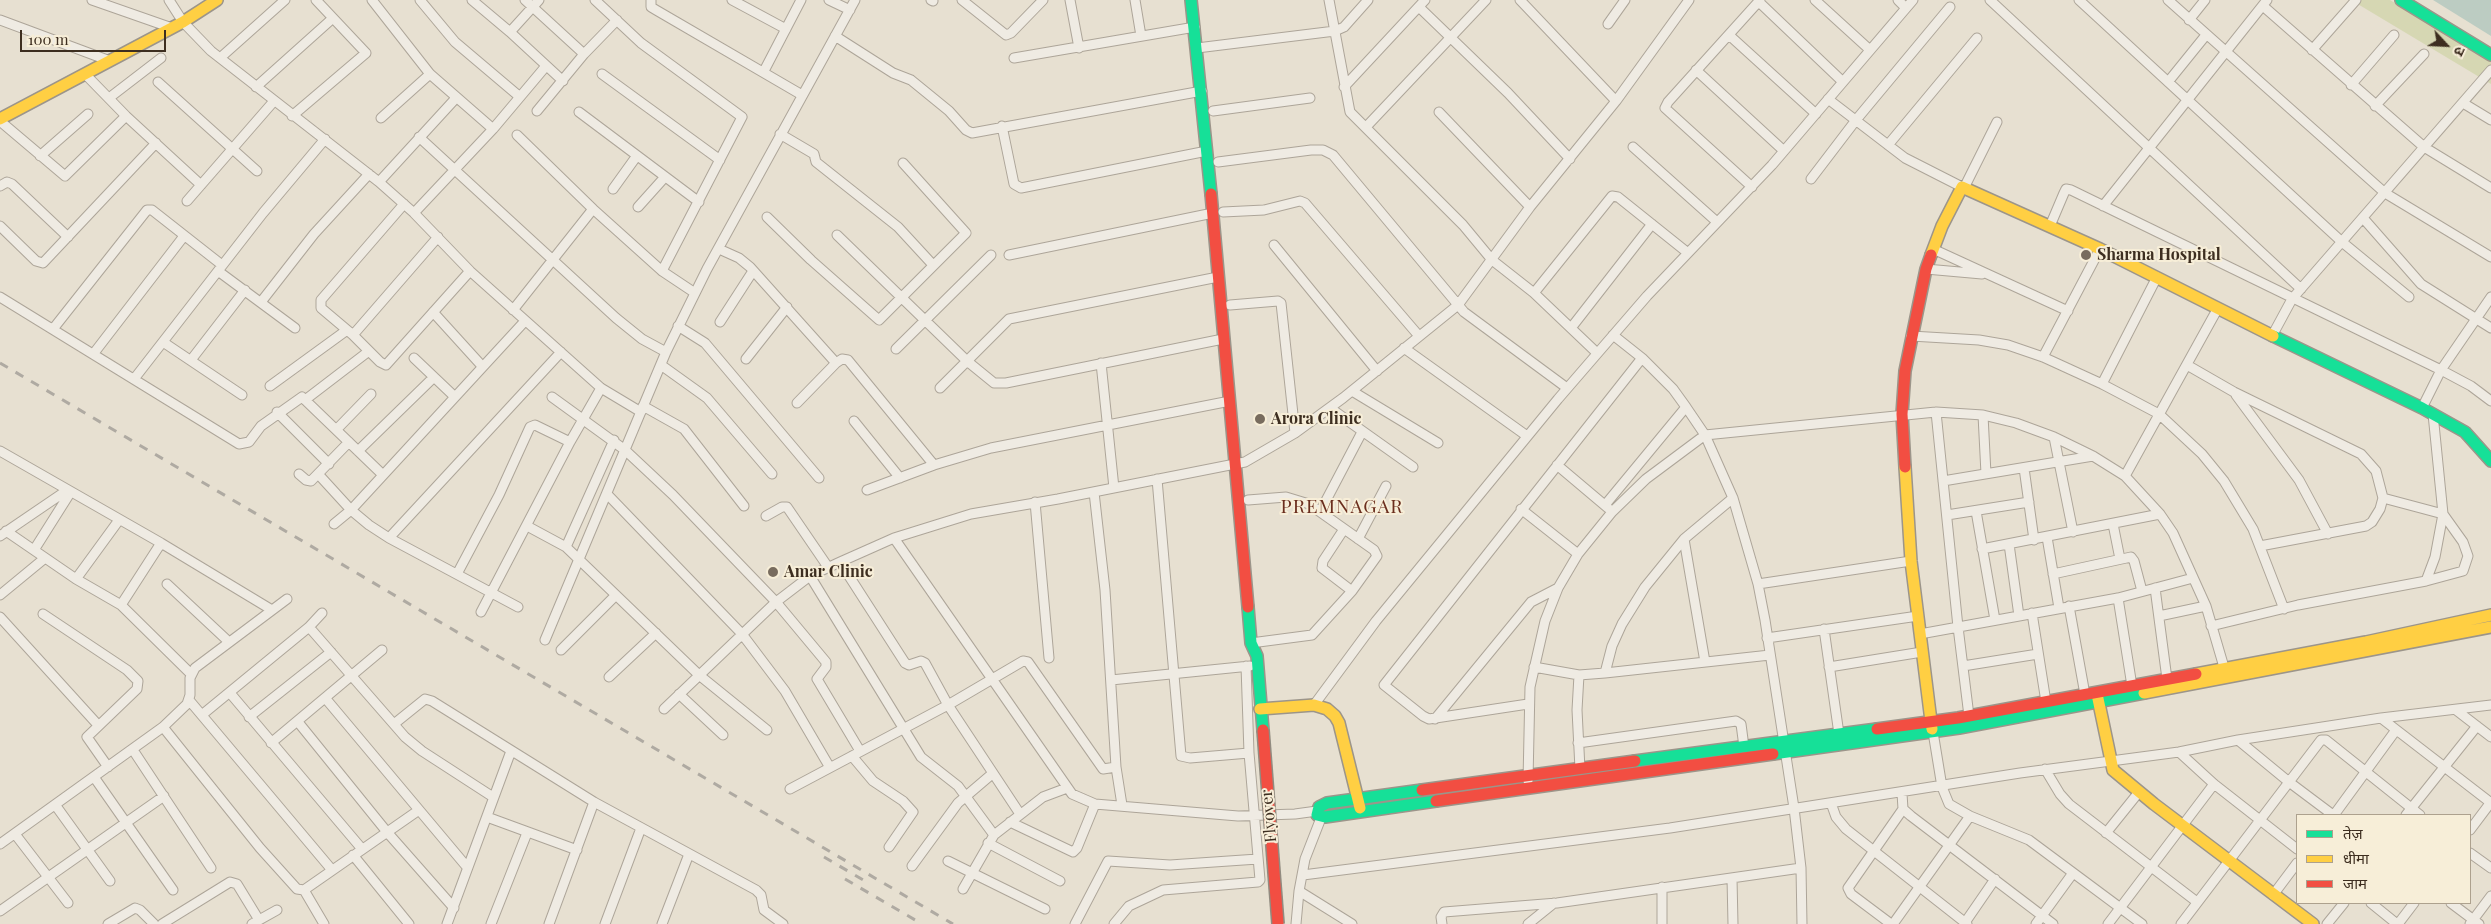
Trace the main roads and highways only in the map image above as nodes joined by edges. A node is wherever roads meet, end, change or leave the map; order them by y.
1 (217, 0) edge
2 (1191, 0) edge
3 (1201, 0) edge
4 (2401, 0) edge
5 (1202, 48) junction
6 (2491, 55) edge
7 (0, 120) edge
8 (1218, 213) junction
9 (2491, 461) edge
10 (1240, 463) junction
11 (2491, 616) edge
12 (2491, 627) edge
13 (1256, 643) junction
14 (2225, 673) junction
15 (2092, 698) junction
16 (1260, 709) junction
17 (1932, 727) junction
18 (1784, 747) junction
19 (1528, 782) junction
20 (1359, 806) junction
21 (1319, 814) road end
22 (1278, 924) edge
23 (2313, 924) edge

1 - 7 main road
2 - 5 main road
3 - 5 main road
4 - 6 main road
5 - 8 main road
5 - 8 main road
8 - 10 main road
8 - 10 main road
9 - 17 main road
10 - 13 main road
10 - 13 main road
11 - 14 main road
12 - 14 main road
13 - 16 main road, Flyover
14 - 15 main road
14 - 15 main road
15 - 17 main road
15 - 17 main road
15 - 23 main road
16 - 20 main road
16 - 22 main road, Flyover, bridge
17 - 18 main road
17 - 18 main road
18 - 19 main road
18 - 19 main road
19 - 20 main road
20 - 21 main road

